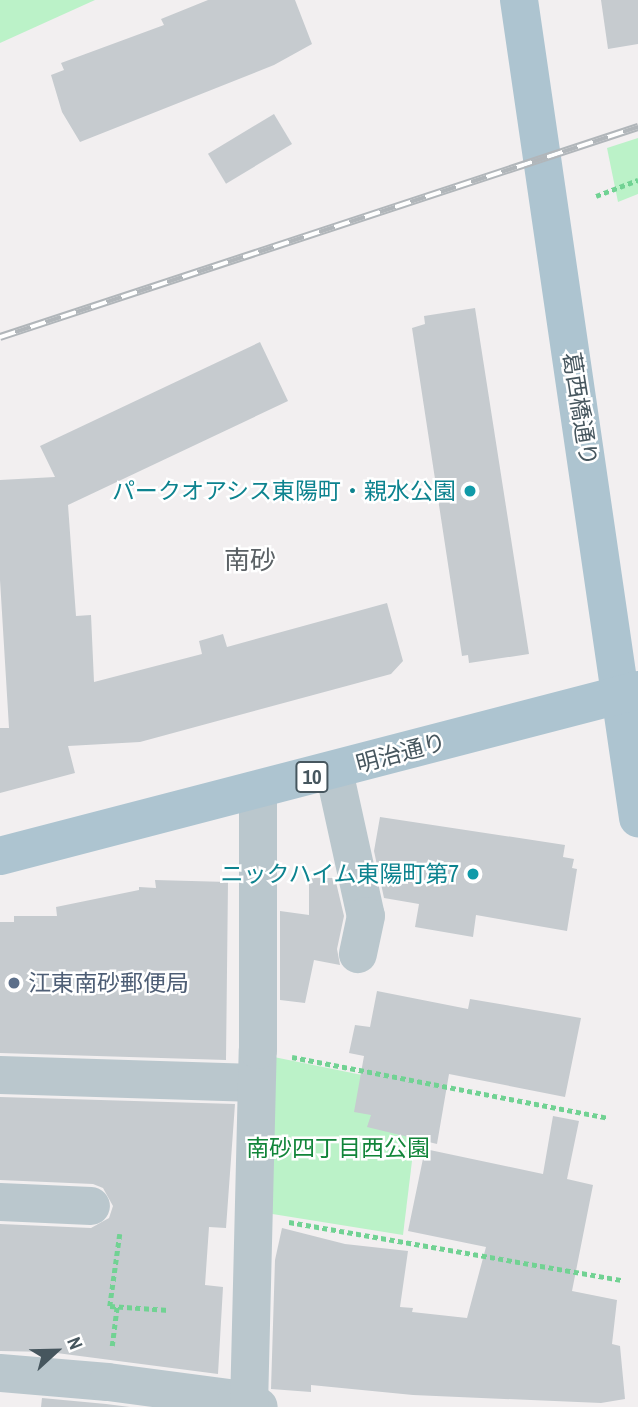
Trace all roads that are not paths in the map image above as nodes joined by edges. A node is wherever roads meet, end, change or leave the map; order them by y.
1 (519, 0) edge
2 (630, 692) edge
3 (334, 771) junction
4 (258, 791) junction
5 (638, 818) edge
6 (0, 856) edge
7 (358, 954) dead end
8 (257, 1067) junction
9 (0, 1075) edge
10 (0, 1202) edge
11 (91, 1206) dead end
12 (0, 1373) edge
13 (252, 1406) edge

1 - 2 main road, 葛西橋通り
2 - 3 main road, 明治通り / 10
2 - 5 main road, 葛西橋通り
3 - 4 main road, 明治通り / 10
3 - 7 street
4 - 6 main road, 明治通り / 10
4 - 8 street
8 - 9 street
8 - 13 street
10 - 11 street
12 - 13 street

